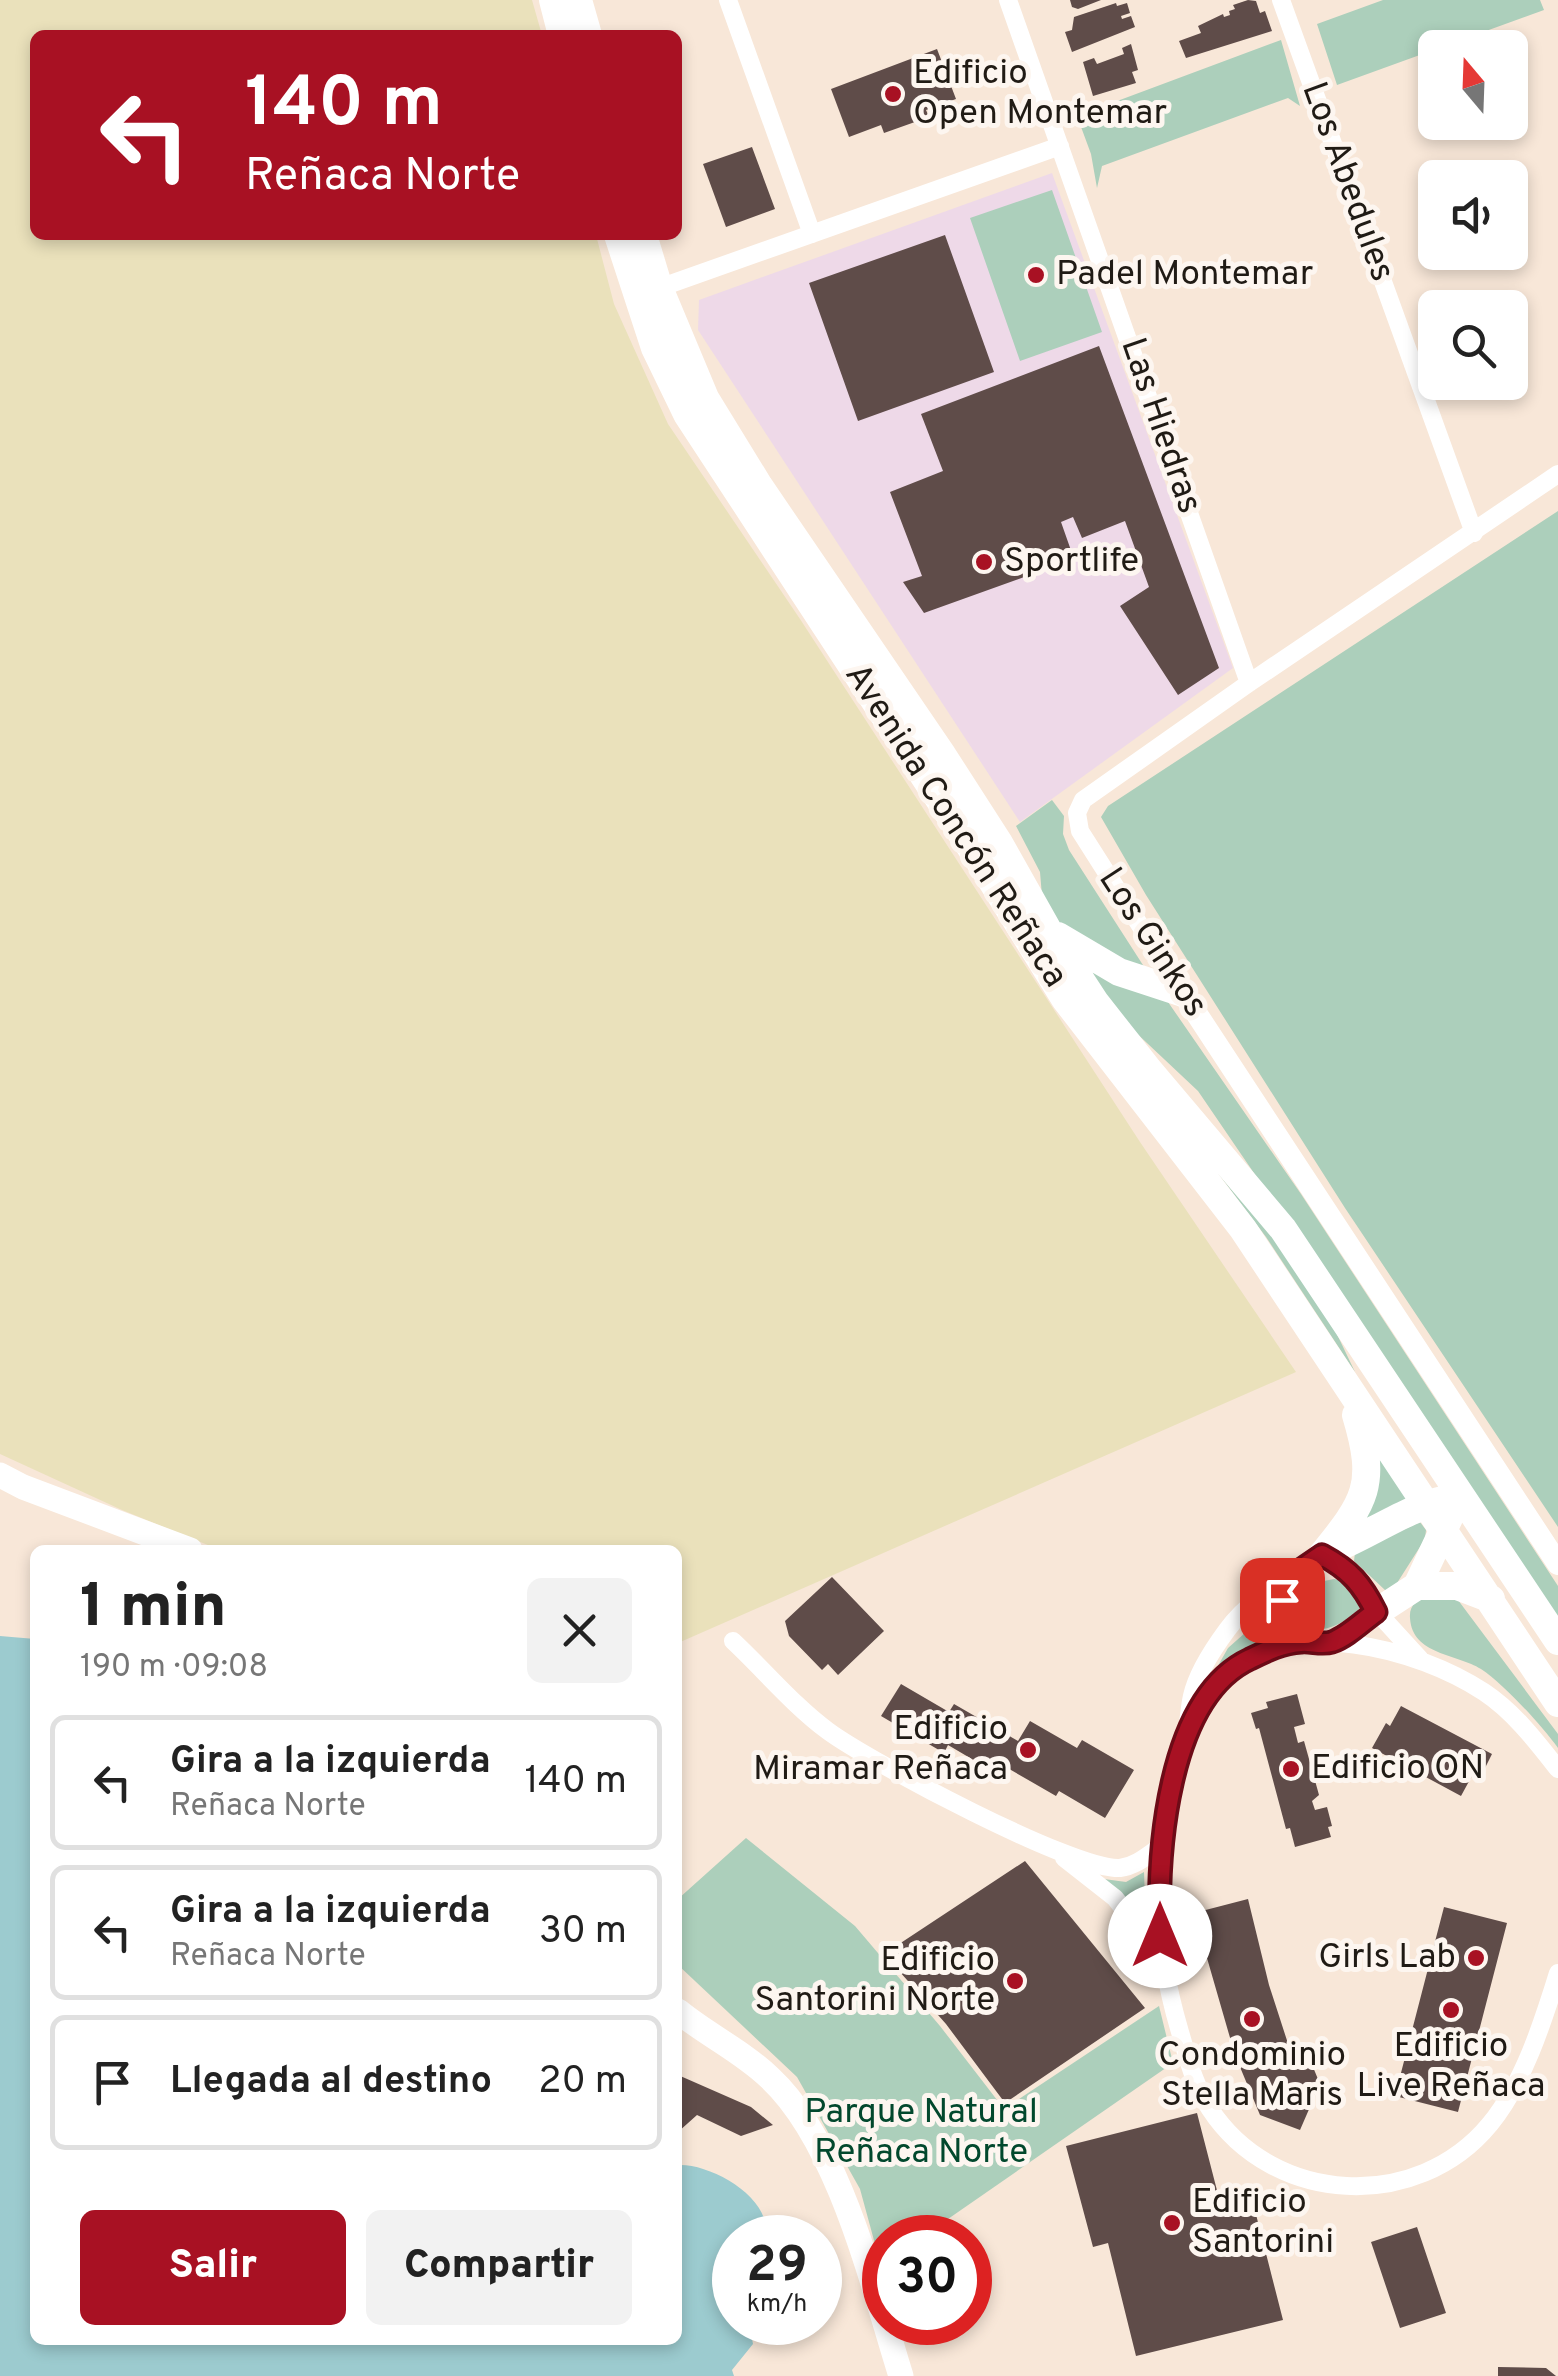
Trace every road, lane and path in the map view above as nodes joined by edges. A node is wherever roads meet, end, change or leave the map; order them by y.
1 (552, 0) edge
2 (578, 0) edge
3 (728, 0) edge
4 (1008, 0) edge
5 (1281, 0) edge
6 (561, 30) edge
7 (587, 30) edge
8 (1060, 146) junction
9 (812, 234) junction
10 (620, 240) edge
11 (645, 240) edge
12 (660, 288) junction
13 (1558, 474) edge
14 (1474, 533) junction
15 (1249, 683) junction
16 (1048, 930) junction
17 (1183, 993) junction
18 (1348, 1385) junction
19 (0, 1475) edge
20 (1463, 1496) junction
21 (1426, 1504) junction
22 (1443, 1527) junction
23 (177, 1545) edge
24 (1322, 1555) junction
25 (1558, 1564) edge
26 (1284, 1581) junction
27 (1417, 1586) junction
28 (1491, 1600) junction
29 (1376, 1612) junction
30 (733, 1641) dead end
31 (1558, 1641) edge
32 (1299, 1642) junction
33 (1332, 1642) junction
34 (1420, 1659) junction
35 (1558, 1703) edge
36 (1187, 1730) junction
37 (1558, 1769) edge
38 (1160, 1846) junction
39 (1054, 1850) junction
40 (1161, 1958) junction
41 (1558, 1973) edge
42 (682, 2014) edge
43 (901, 2376) edge

1 - 6 main road
2 - 7 main road
3 - 9 street
4 - 8 street, Las Hiedras
5 - 14 street, Los Abedules
8 - 9 street
8 - 15 street, Las Hiedras
9 - 12 street
10 - 18 main road, Avenida Concón Reñaca
11 - 12 main road, Avenida Concón Reñaca
12 - 16 main road, Avenida Concón Reñaca
13 - 14 street, Los Ginkos
14 - 15 street, Los Ginkos
15 - 17 street, Los Ginkos
16 - 17 main road
16 - 20 main road, Avenida Concón Reñaca
17 - 25 street, Los Ginkos
18 - 21 main road, Avenida Concón Reñaca
18 - 24 main road
19 - 23 main road
20 - 21 main road
20 - 22 main road
20 - 31 main road, Avenida Concón Reñaca
21 - 22 main road, Avenida Concón Reñaca
21 - 24 main road
22 - 27 main road
22 - 28 main road, Avenida Concón Reñaca
24 - 26 street
24 - 29 street
26 - 32 street
26 - 36 street
27 - 28 main road
27 - 29 main road
28 - 35 main road, Avenida Concón Reñaca
29 - 33 street
29 - 34 street
30 - 39 street
32 - 33 street
32 - 36 street
33 - 34 street
34 - 37 street
36 - 38 street
38 - 39 street
38 - 40 street
39 - 40 street
40 - 41 street
42 - 43 main road

